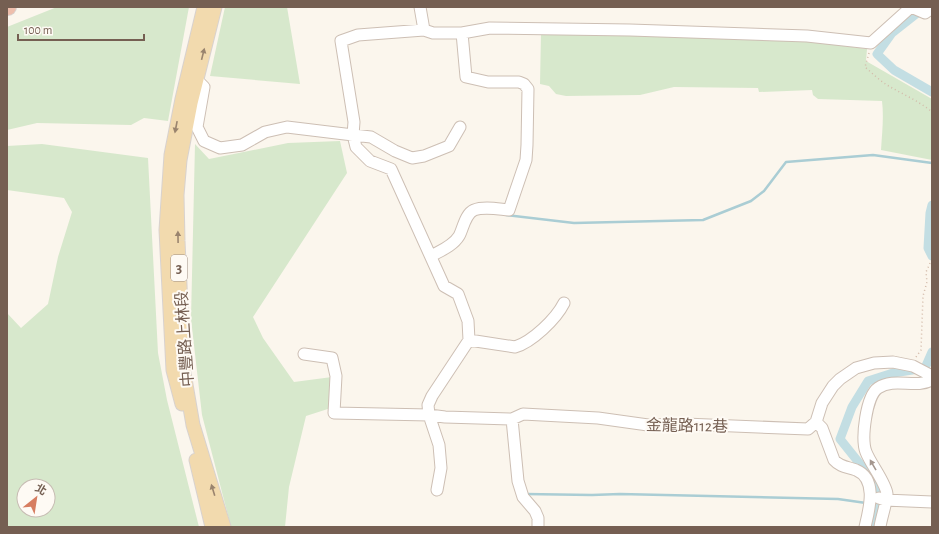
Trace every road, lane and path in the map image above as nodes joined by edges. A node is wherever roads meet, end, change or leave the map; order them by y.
1 (204, 7) edge
2 (215, 7) edge
3 (420, 7) edge
4 (911, 7) edge
5 (929, 11) edge
6 (424, 30) junction
7 (462, 33) junction
8 (871, 43) junction
9 (192, 80) junction
10 (932, 112) edge
11 (460, 127) dead end
12 (353, 135) junction
13 (932, 235) edge
14 (932, 247) edge
15 (431, 256) junction
16 (932, 259) edge
17 (564, 303) dead end
18 (469, 340) junction
19 (304, 354) dead end
20 (912, 366) junction
21 (931, 377) edge
22 (429, 414) junction
23 (512, 419) junction
24 (816, 422) junction
25 (437, 490) dead end
26 (932, 502) edge
27 (870, 503) junction
28 (884, 505) junction
29 (212, 527) edge
30 (224, 527) edge
31 (538, 527) edge
32 (865, 527) edge
33 (880, 527) edge

1 - 9 main road, 中豐路上林段 / 3
9 -> 2 main road, 中豐路上林段 / 3
3 - 6 lane
4 - 5 lane
4 - 8 lane
6 - 7 lane
6 - 12 lane
7 - 8 lane
7 - 15 lane
8 - 10 path
9 - 12 lane
9 -> 29 main road, 中豐路上林段 / 3
30 -> 9 main road, 中豐路上林段 / 3
11 - 12 lane
12 - 15 lane
13 - 14 path
15 - 18 lane
16 - 20 path
17 - 18 lane
18 - 22 lane
19 - 22 lane, 金龍路112巷
20 - 21 lane
20 - 24 lane
28 -> 21 lane
22 - 23 lane, 金龍路112巷
22 - 25 lane
23 - 24 lane, 金龍路112巷
23 - 31 lane
24 - 27 lane
26 - 28 lane
27 - 28 lane
27 - 32 lane
28 - 33 lane

